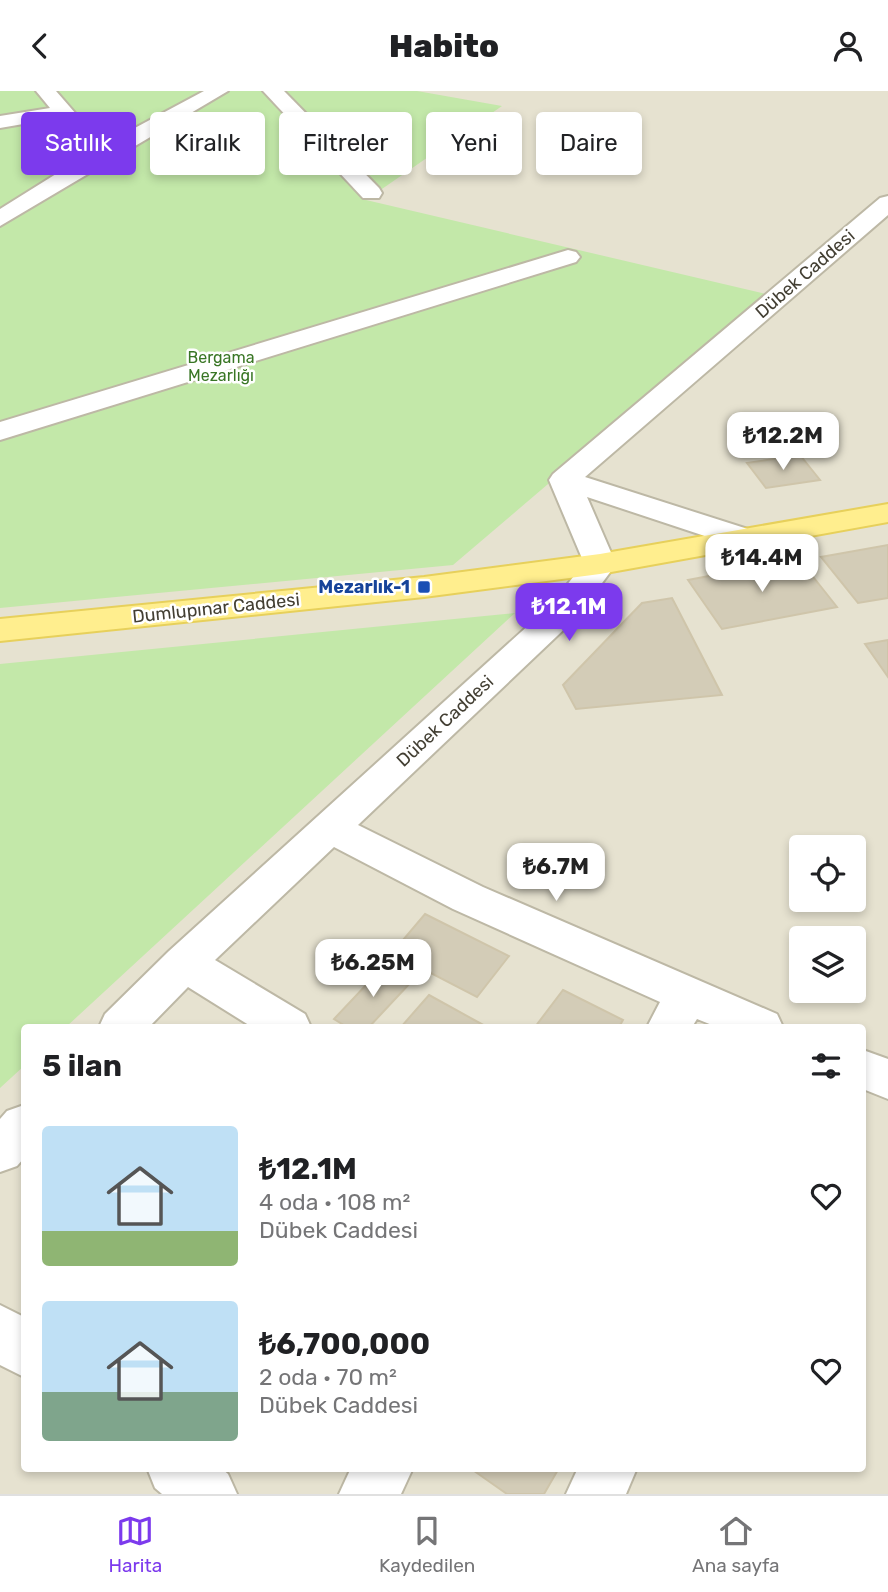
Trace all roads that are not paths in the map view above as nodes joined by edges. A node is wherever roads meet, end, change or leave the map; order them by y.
1 (46, 91) edge
2 (218, 91) edge
3 (273, 91) edge
4 (60, 112) edge
5 (21, 119) edge
6 (0, 122) edge
7 (136, 135) edge
8 (69, 175) edge
9 (371, 193) dead end
10 (888, 203) edge
11 (0, 219) edge
12 (568, 257) dead end
13 (0, 431) edge
14 (564, 481) junction
15 (888, 513) edge
16 (743, 538) junction
17 (600, 564) junction
18 (0, 630) edge
19 (329, 827) junction
20 (184, 963) junction
21 (678, 1012) edge
22 (124, 1024) edge
23 (284, 1024) edge
24 (744, 1024) edge
25 (866, 1070) edge
26 (888, 1079) edge
27 (21, 1129) edge
28 (0, 1151) edge
29 (0, 1331) edge
30 (21, 1348) edge
31 (180, 1472) edge
32 (382, 1472) edge
33 (607, 1472) edge
34 (208, 1494) edge
35 (368, 1494) edge
36 (595, 1494) edge

1 - 4 street
2 - 7 street
3 - 9 street
5 - 6 street
8 - 11 street
10 - 14 street, Dübek Caddesi
12 - 13 street
14 - 16 street
14 - 17 street
15 - 16 main road, Dumlupınar Caddesi
16 - 17 main road, Dumlupınar Caddesi
17 - 18 main road, Dumlupınar Caddesi
17 - 19 street, Dübek Caddesi
19 - 20 street, Dübek Caddesi
19 - 21 street
20 - 22 street, Dübek Caddesi
20 - 23 street
21 - 24 street
25 - 26 street
27 - 28 street
29 - 30 street
31 - 34 street
32 - 35 street
33 - 36 street

